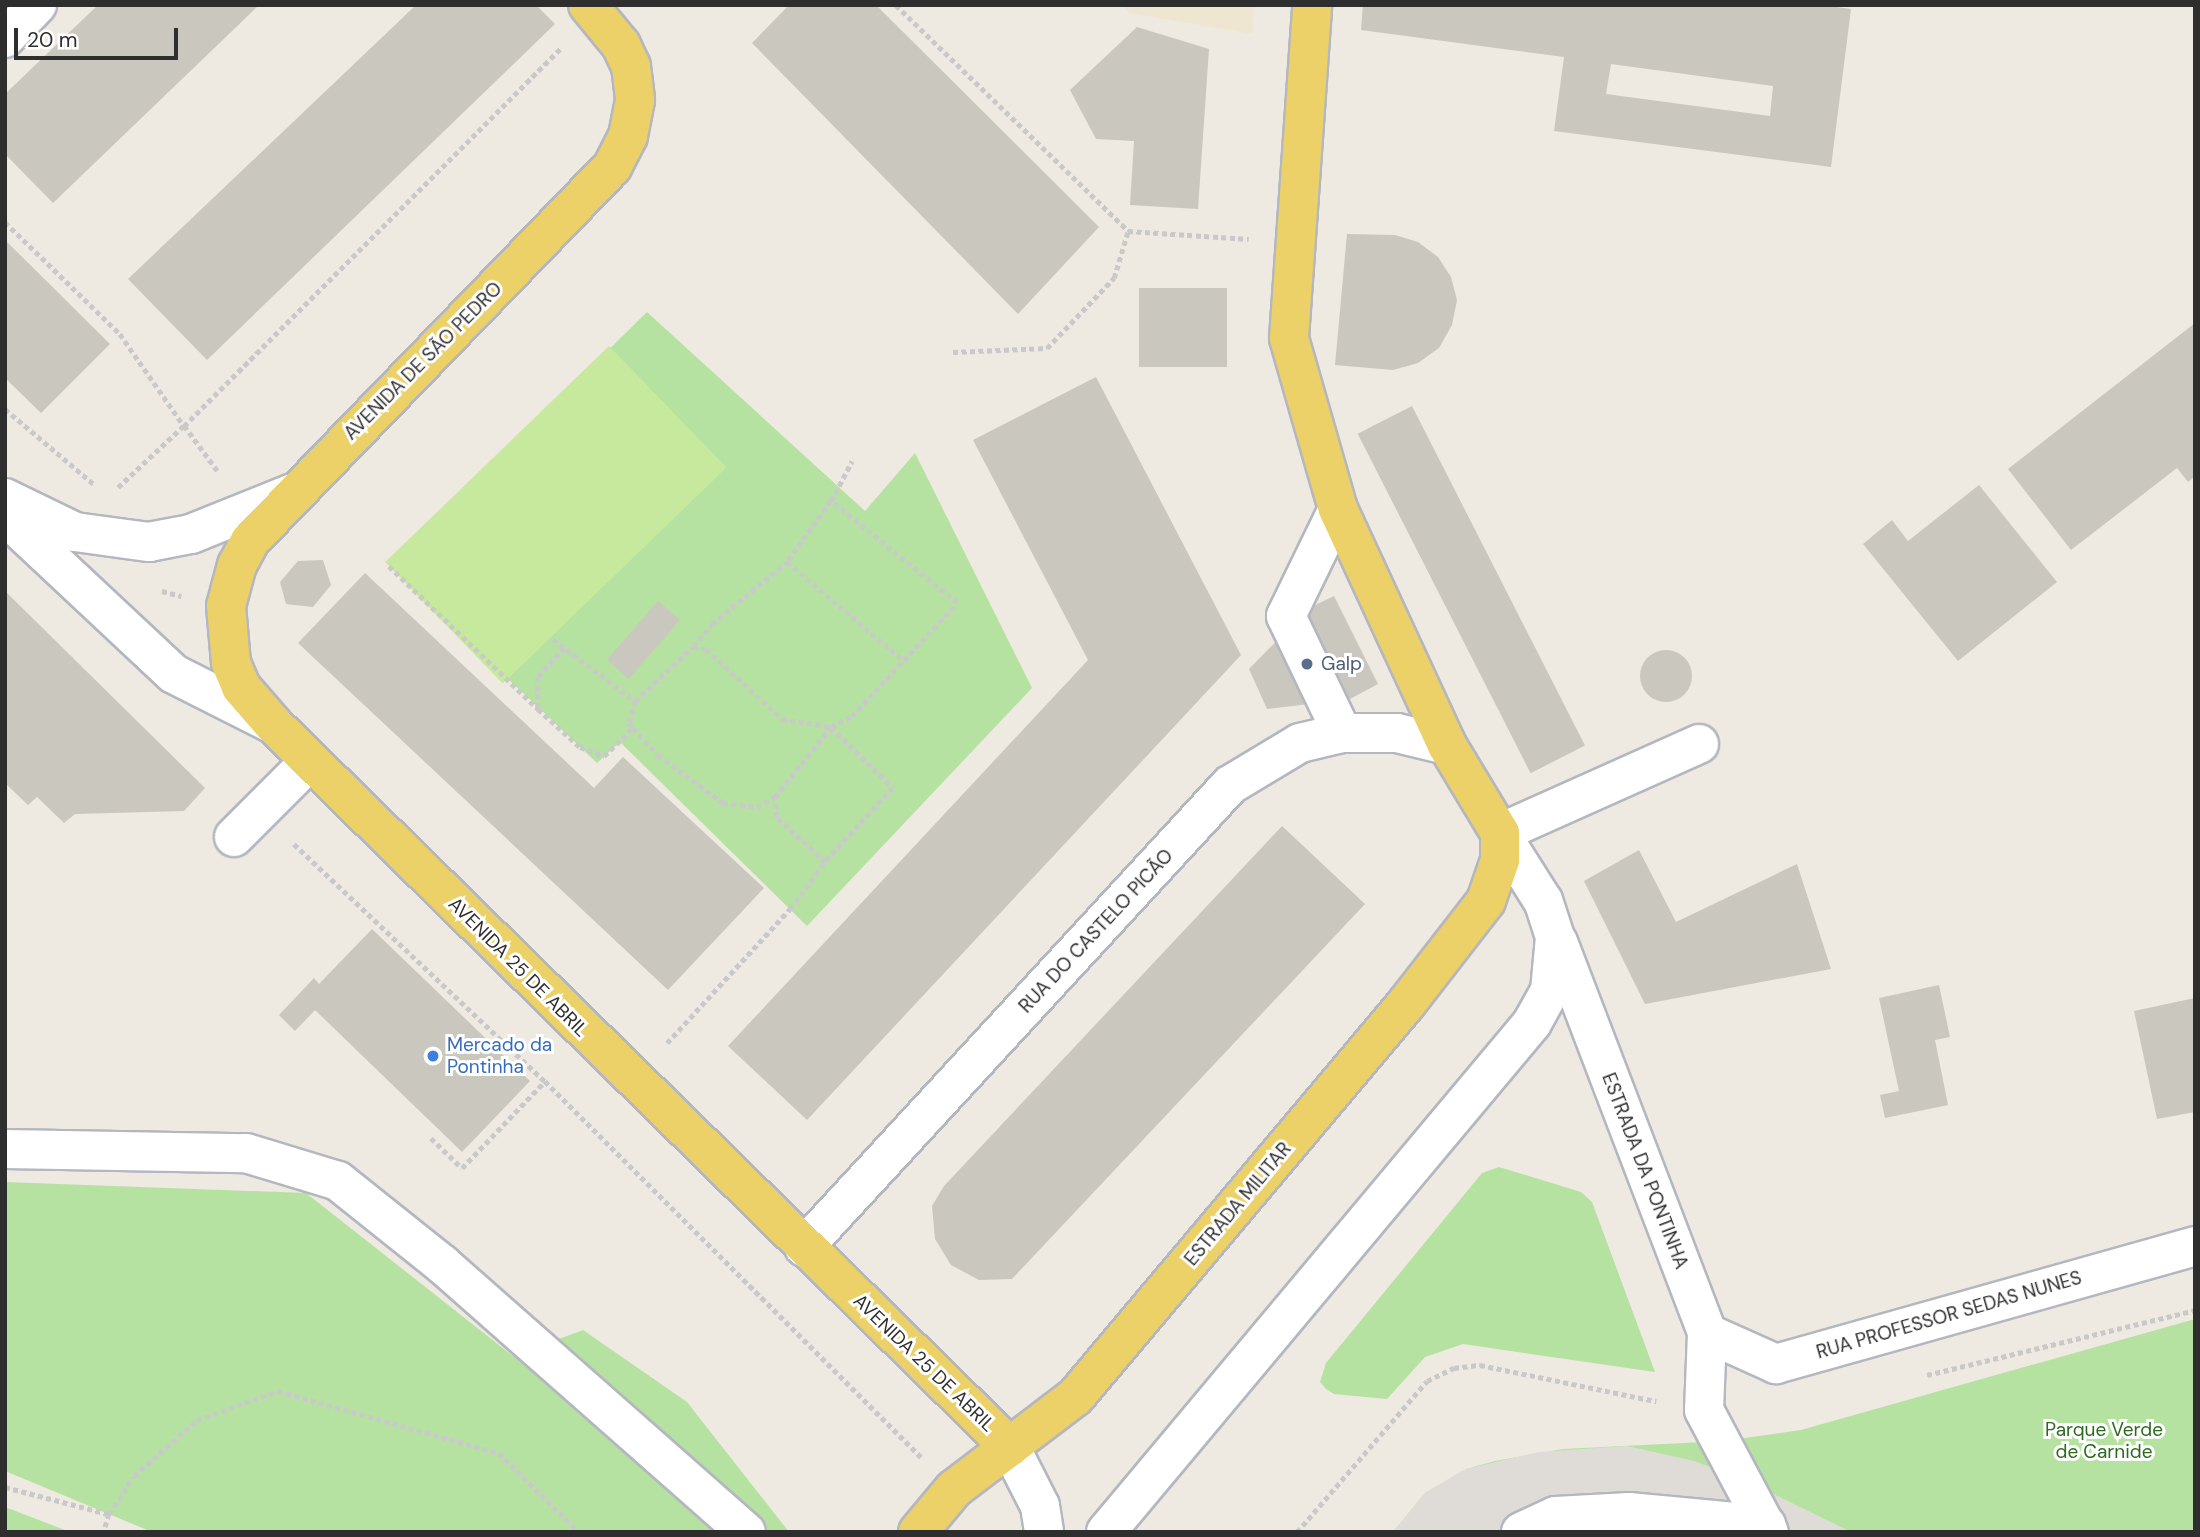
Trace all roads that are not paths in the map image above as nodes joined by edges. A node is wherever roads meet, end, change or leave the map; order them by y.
1 (37, 5) edge
2 (1312, 5) edge
3 (594, 11) edge
4 (5, 38) edge
5 (293, 493) junction
6 (5, 498) edge
7 (1338, 509) junction
8 (5, 516) edge
9 (273, 724) junction
10 (1342, 733) junction
11 (1699, 744) dead end
12 (1447, 745) junction
13 (310, 761) junction
14 (246, 824) road end
15 (1500, 834) junction
16 (1555, 937) junction
17 (5, 1149) edge
18 (2195, 1246) edge
19 (804, 1247) junction
20 (1707, 1334) junction
21 (1010, 1447) junction
22 (1768, 1528) edge
23 (746, 1532) edge
24 (918, 1532) edge
25 (1044, 1532) edge
26 (1106, 1532) edge
27 (1521, 1532) edge

1 - 4 street
2 - 7 main road
3 - 5 main road, AVENIDA DE SÃO PEDRO
5 - 6 street
5 - 9 main road, AVENIDA DE SÃO PEDRO
7 - 10 street
7 - 12 main road
8 - 9 street, AVENIDA 25 DE ABRIL
9 - 13 main road, AVENIDA 25 DE ABRIL
10 - 12 street, RUA DO CASTELO PICÃO
10 - 19 street, RUA DO CASTELO PICÃO
11 - 15 street
12 - 15 main road
13 - 14 street
13 - 19 main road, AVENIDA 25 DE ABRIL
15 - 16 street, ESTRADA DA PONTINHA
15 - 21 main road, ESTRADA MILITAR
16 - 20 street, ESTRADA DA PONTINHA
16 - 26 street
17 - 23 street
18 - 20 street, RUA PROFESSOR SEDAS NUNES
19 - 21 main road, AVENIDA 25 DE ABRIL
20 - 22 street, ESTRADA DA PONTINHA
21 - 24 main road, ESTRADA MILITAR
21 - 25 street
22 - 27 street

